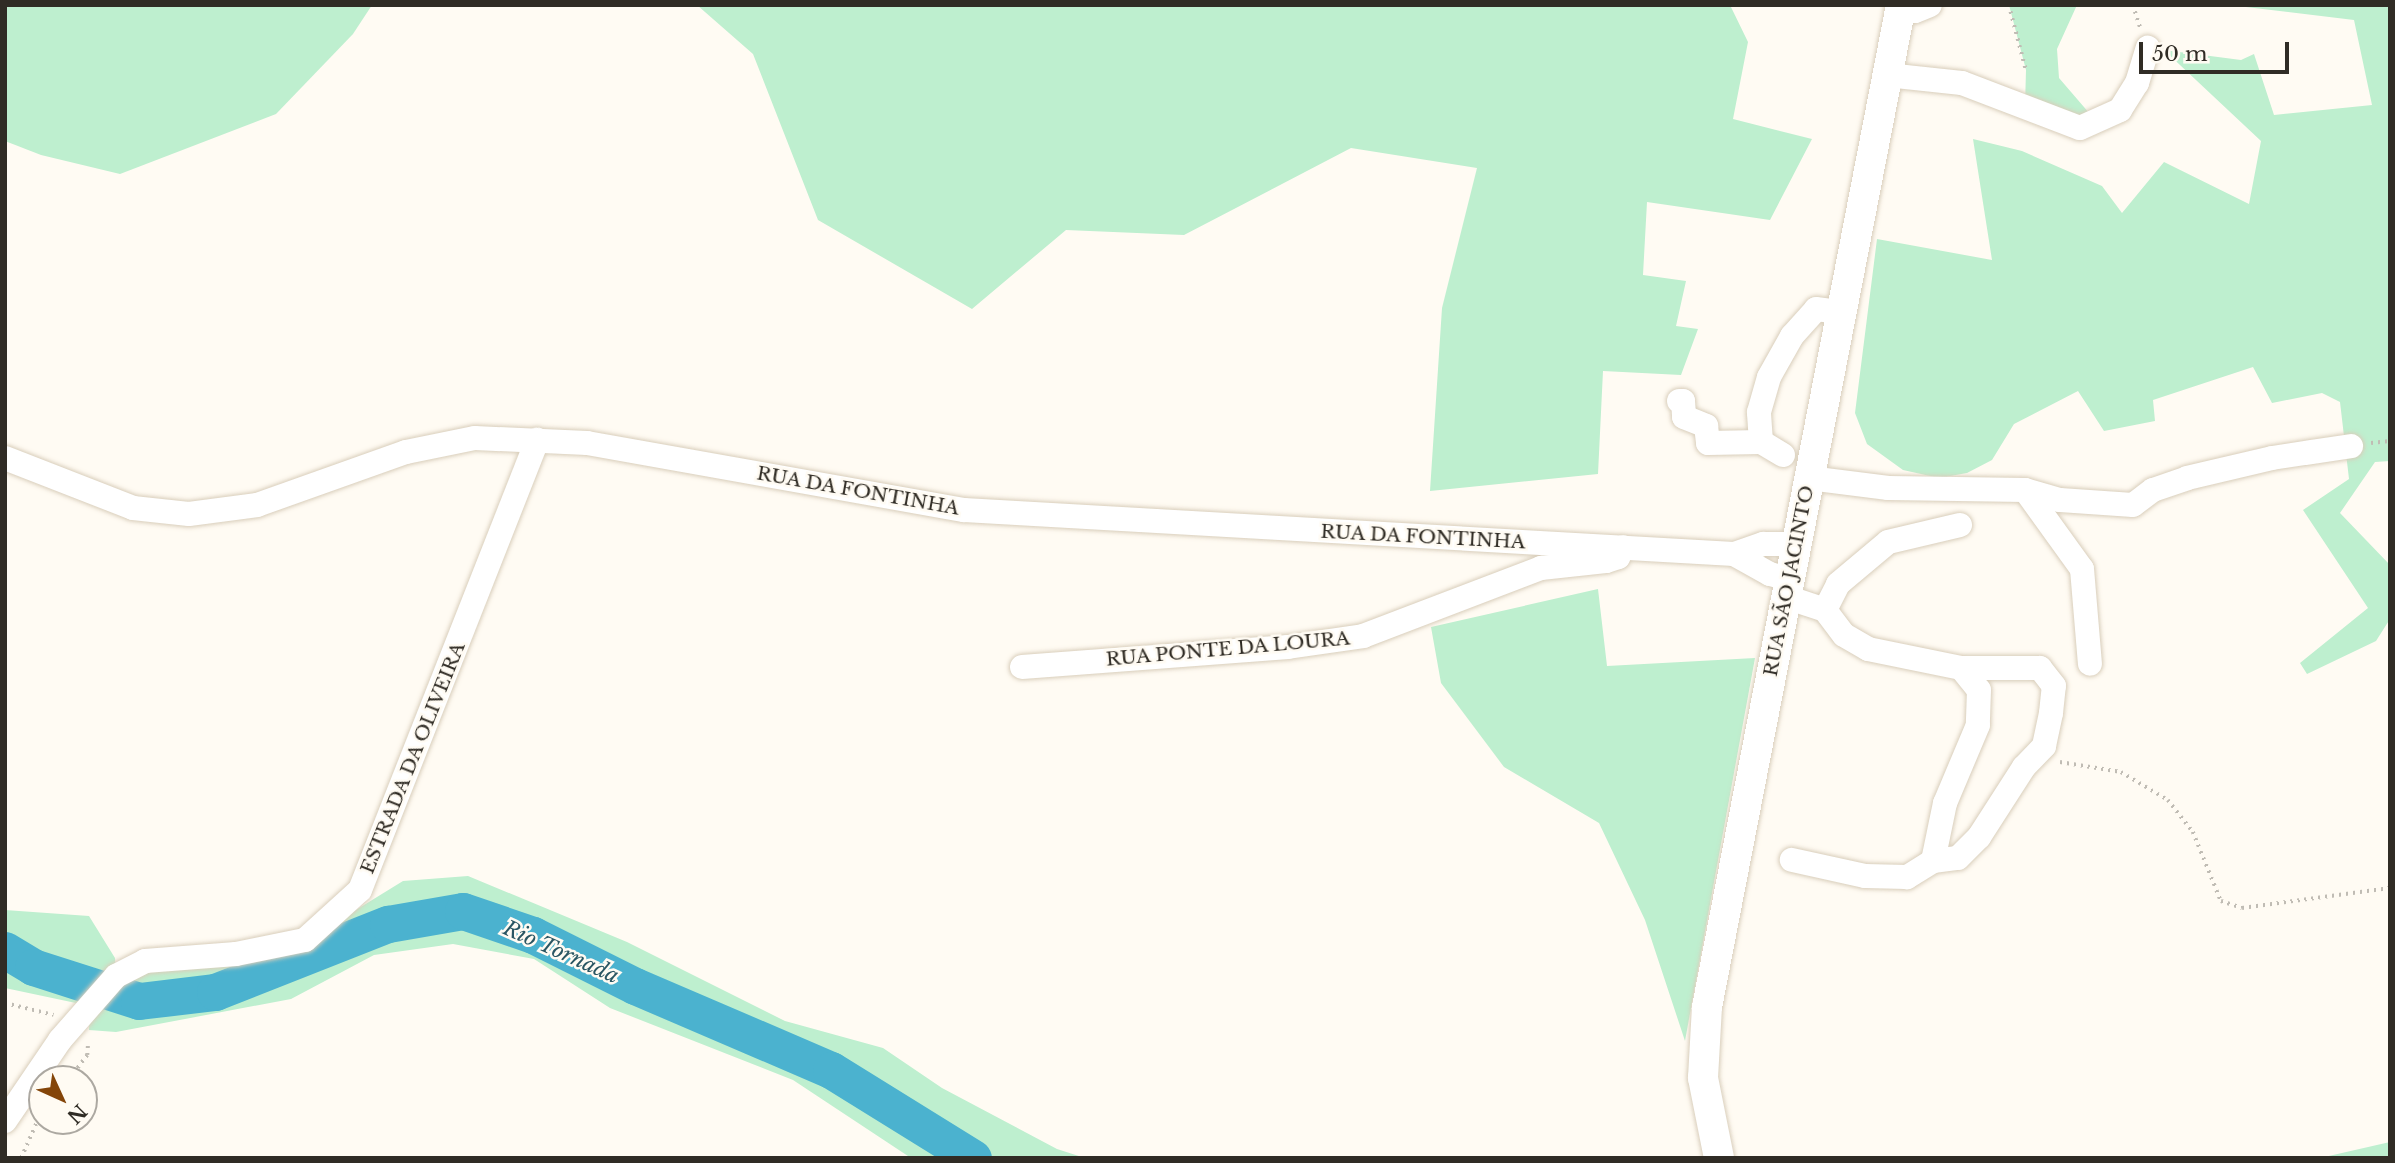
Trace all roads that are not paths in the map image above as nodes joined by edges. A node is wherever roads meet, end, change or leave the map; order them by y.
1 (1930, 5) edge
2 (1901, 7) edge
3 (2148, 48) dead end
4 (1888, 75) junction
5 (1841, 312) junction
6 (1679, 401) dead end
7 (537, 440) junction
8 (1761, 442) junction
9 (2351, 446) dead end
10 (1783, 455) dead end
11 (5, 458) edge
12 (1809, 478) junction
13 (2025, 490) junction
14 (1960, 525) dead end
15 (1796, 544) junction
16 (1624, 546) junction
17 (1734, 554) junction
18 (1788, 588) junction
19 (1825, 610) junction
20 (2090, 664) dead end
21 (1022, 667) dead end
22 (1961, 668) junction
23 (1792, 859) dead end
24 (1933, 861) junction
25 (5, 1121) edge
26 (1719, 1158) edge

1 - 2 street
2 - 4 main road, RUA SÃO JACINTO
3 - 4 street
4 - 5 main road, RUA SÃO JACINTO
5 - 8 street
5 - 12 main road, RUA SÃO JACINTO
6 - 8 street
7 - 11 street, RUA DA FONTINHA
7 - 16 street, RUA DA FONTINHA
7 - 25 street, ESTRADA DA OLIVEIRA
8 - 10 street
9 - 13 street
12 - 13 street
12 - 15 main road, RUA SÃO JACINTO
13 - 20 street
14 - 19 street
15 - 17 street, RUA DA FONTINHA
15 - 18 main road, RUA SÃO JACINTO
16 - 17 street, RUA DA FONTINHA
16 - 21 street, RUA PONTE DA LOURA
17 - 18 street, RUA DA FONTINHA
18 - 19 street, RUA DA FONTINHA
18 - 26 main road, RUA SÃO JACINTO
19 - 22 street
22 - 24 street
22 - 24 street
23 - 24 street

